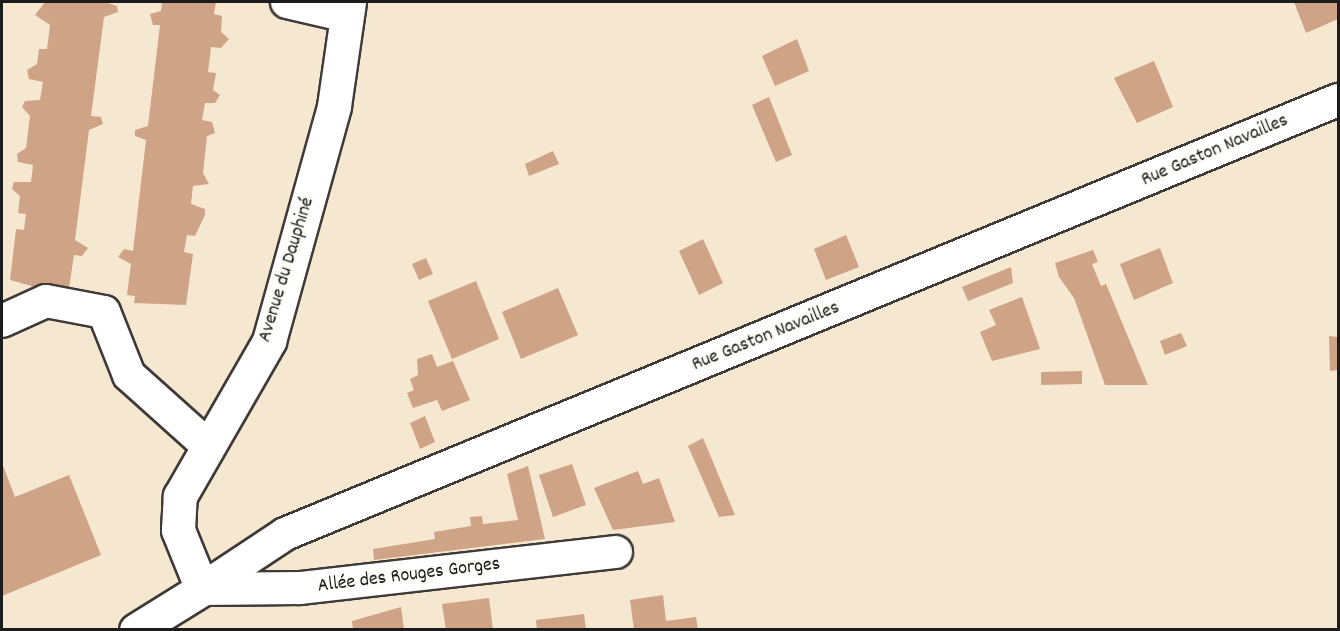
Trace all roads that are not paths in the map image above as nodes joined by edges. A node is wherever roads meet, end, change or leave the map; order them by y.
1 (287, 2) edge
2 (348, 9) edge
3 (1338, 100) edge
4 (2, 321) edge
5 (208, 446) junction
6 (616, 552) dead end
7 (202, 589) junction
8 (136, 630) edge
9 (176, 630) edge

1 - 2 street
2 - 5 street, Avenue du Dauphiné
3 - 7 street, Rue Gaston Navailles
4 - 5 street
5 - 7 street, Avenue du Dauphiné
6 - 7 street, Allée des Rouges Gorges
7 - 8 street, Rue Gaston Navailles
7 - 9 street, Rue Gaston Navailles

